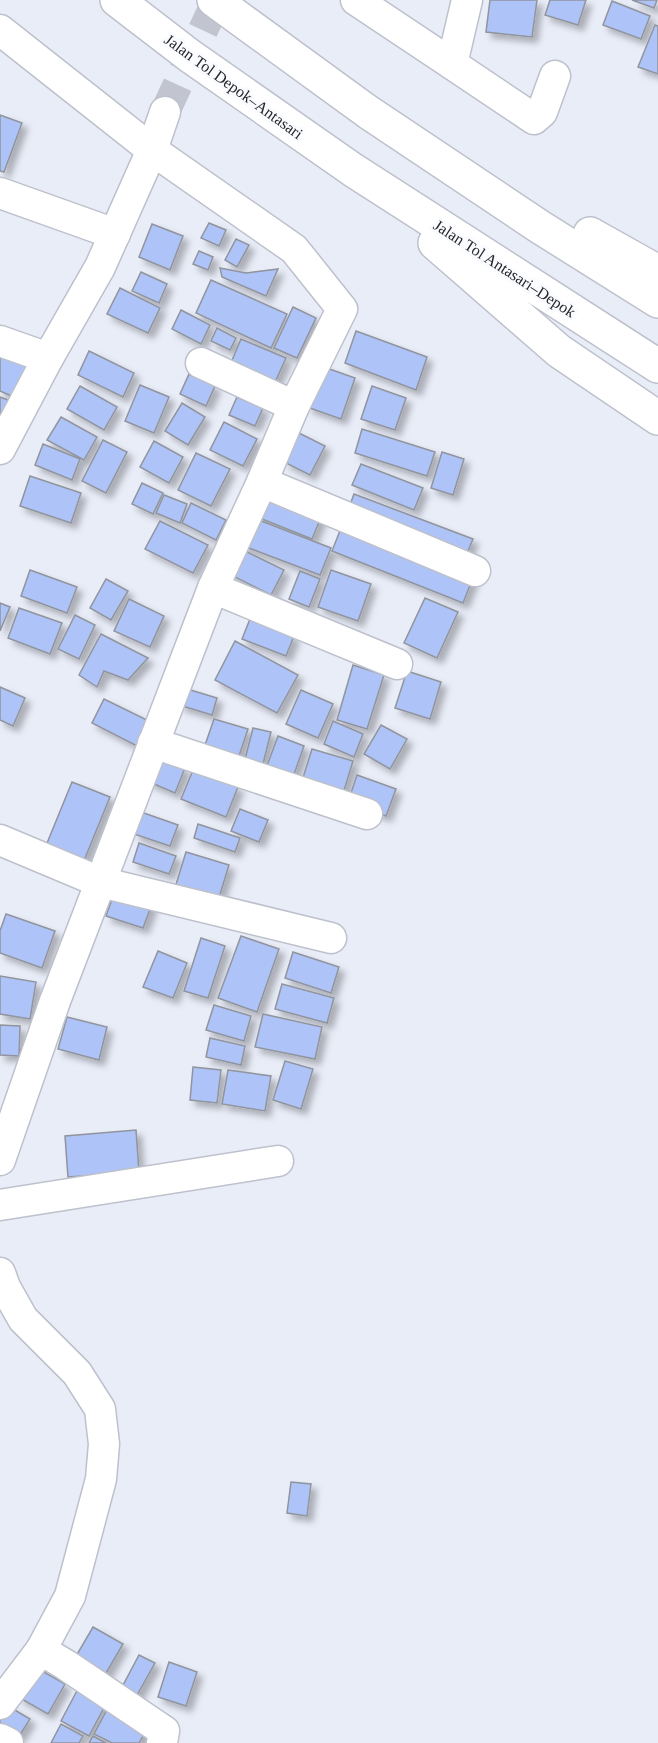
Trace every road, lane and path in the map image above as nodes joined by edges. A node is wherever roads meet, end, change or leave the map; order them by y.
1 (117, 0) edge
2 (214, 0) edge
3 (357, 0) edge
4 (466, 0) edge
5 (0, 30) edge
6 (452, 64) junction
7 (555, 76) dead end
8 (165, 112) tunnel mouth
9 (368, 112) junction
10 (152, 150) junction
11 (353, 170) junction
12 (0, 193) edge
13 (115, 234) junction
14 (658, 272) edge
15 (658, 301) edge
16 (0, 341) edge
17 (48, 358) junction
18 (201, 363) dead end
19 (658, 366) edge
20 (294, 406) junction
21 (658, 418) edge
22 (0, 449) edge
23 (262, 482) junction
24 (475, 571) dead end
25 (213, 588) junction
26 (397, 664) dead end
27 (153, 743) junction
28 (367, 814) dead end
29 (0, 840) edge
30 (100, 882) junction
31 (331, 938) dead end
32 (8, 1115) edge
33 (0, 1160) edge
34 (278, 1161) dead end
35 (0, 1205) edge
36 (0, 1273) edge
37 (41, 1650) junction
38 (0, 1704) edge
39 (0, 1739) edge
40 (8, 1743) edge
41 (162, 1743) edge

1 - 11 highway, Jalan Tol Depok–Antasari
2 - 9 highway
3 - 6 street
4 - 6 street
5 - 10 street
6 - 7 street
8 - 10 street
9 - 14 highway
9 - 15 highway
10 - 13 street
10 - 20 street
11 - 19 highway, Jalan Tol Antasari–Depok
11 - 21 highway
12 - 13 street
13 - 17 street
16 - 17 street
17 - 22 street
18 - 20 street
20 - 23 street
23 - 24 street
23 - 25 street
25 - 26 street
25 - 27 street
27 - 28 street
27 - 30 street
29 - 30 street
30 - 31 street
30 - 32 street
32 - 33 street
34 - 35 street
36 - 37 street
37 - 38 street
37 - 41 street
39 - 40 street

